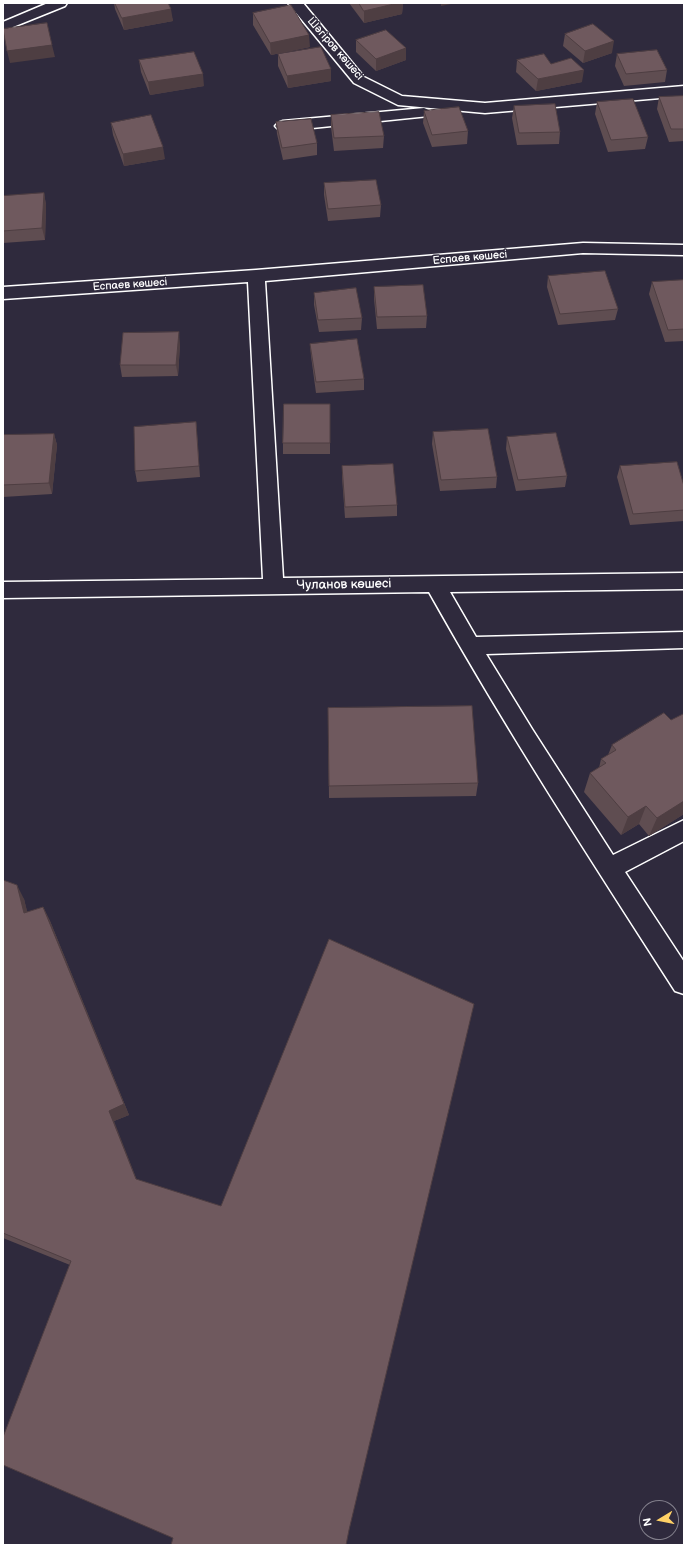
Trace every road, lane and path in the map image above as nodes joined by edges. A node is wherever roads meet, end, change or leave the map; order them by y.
1 (60, 3) edge
2 (295, 3) edge
3 (3, 27) edge
4 (684, 90) edge
5 (478, 107) junction
6 (279, 126) edge
7 (684, 250) edge
8 (256, 281) junction
9 (3, 293) edge
10 (684, 581) edge
11 (435, 584) junction
12 (273, 586) junction
13 (3, 590) edge
14 (684, 640) edge
15 (469, 646) junction
16 (684, 830) edge
17 (609, 869) junction
18 (684, 983) edge

1 - 3 street
2 - 5 street, Шәгіров көшесі
4 - 5 street
5 - 6 street
7 - 8 street, Еспаев көшесі
8 - 9 street, Еспаев көшесі
8 - 12 street
10 - 11 street, Чуланов көшесі
11 - 12 street, Чуланов көшесі
11 - 15 street
12 - 13 street, Чуланов көшесі
14 - 15 street
15 - 17 street
16 - 17 street
17 - 18 street

